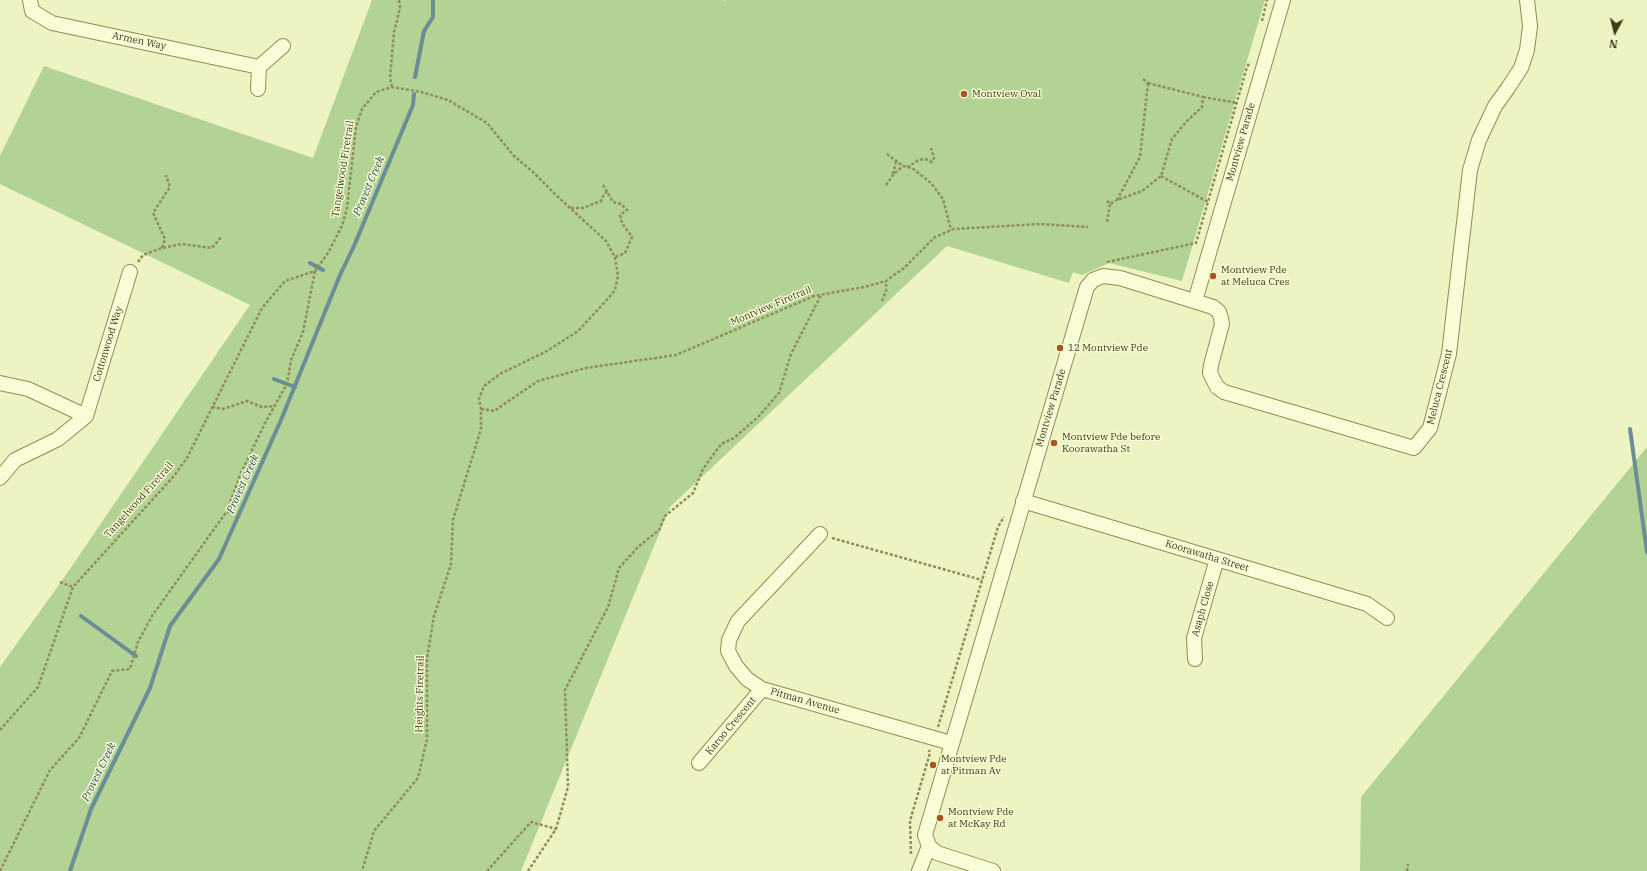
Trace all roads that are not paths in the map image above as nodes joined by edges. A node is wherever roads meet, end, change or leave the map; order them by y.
1 (30, 0) edge
2 (1283, 0) edge
3 (1527, 0) edge
4 (283, 46) dead end
5 (259, 67) junction
6 (258, 89) dead end
7 (130, 272) road end
8 (1194, 301) junction
9 (0, 383) edge
10 (86, 416) junction
11 (0, 478) edge
12 (1023, 501) junction
13 (820, 534) road end
14 (1217, 559) junction
15 (1387, 618) dead end
16 (1196, 660) dead end
17 (762, 689) junction
18 (952, 743) junction
19 (699, 763) dead end
20 (929, 846) junction
21 (920, 868) edge
22 (993, 871) edge

1 - 5 street, Armen Way
2 - 8 street, Montview Parade
3 - 8 street, Meluca Crescent
4 - 5 street
5 - 6 street
7 - 10 street, Cottonwood Way
8 - 12 street, Montview Parade
9 - 10 street
10 - 11 street
12 - 14 street, Koorawatha Street
12 - 18 street, Montview Parade
13 - 17 street, Pitman Avenue
14 - 15 street, Koorawatha Street
14 - 16 street, Asaph Close
17 - 18 street, Pitman Avenue
17 - 19 street, Karoo Crescent
18 - 20 street, Montview Parade
20 - 21 street
20 - 22 street

